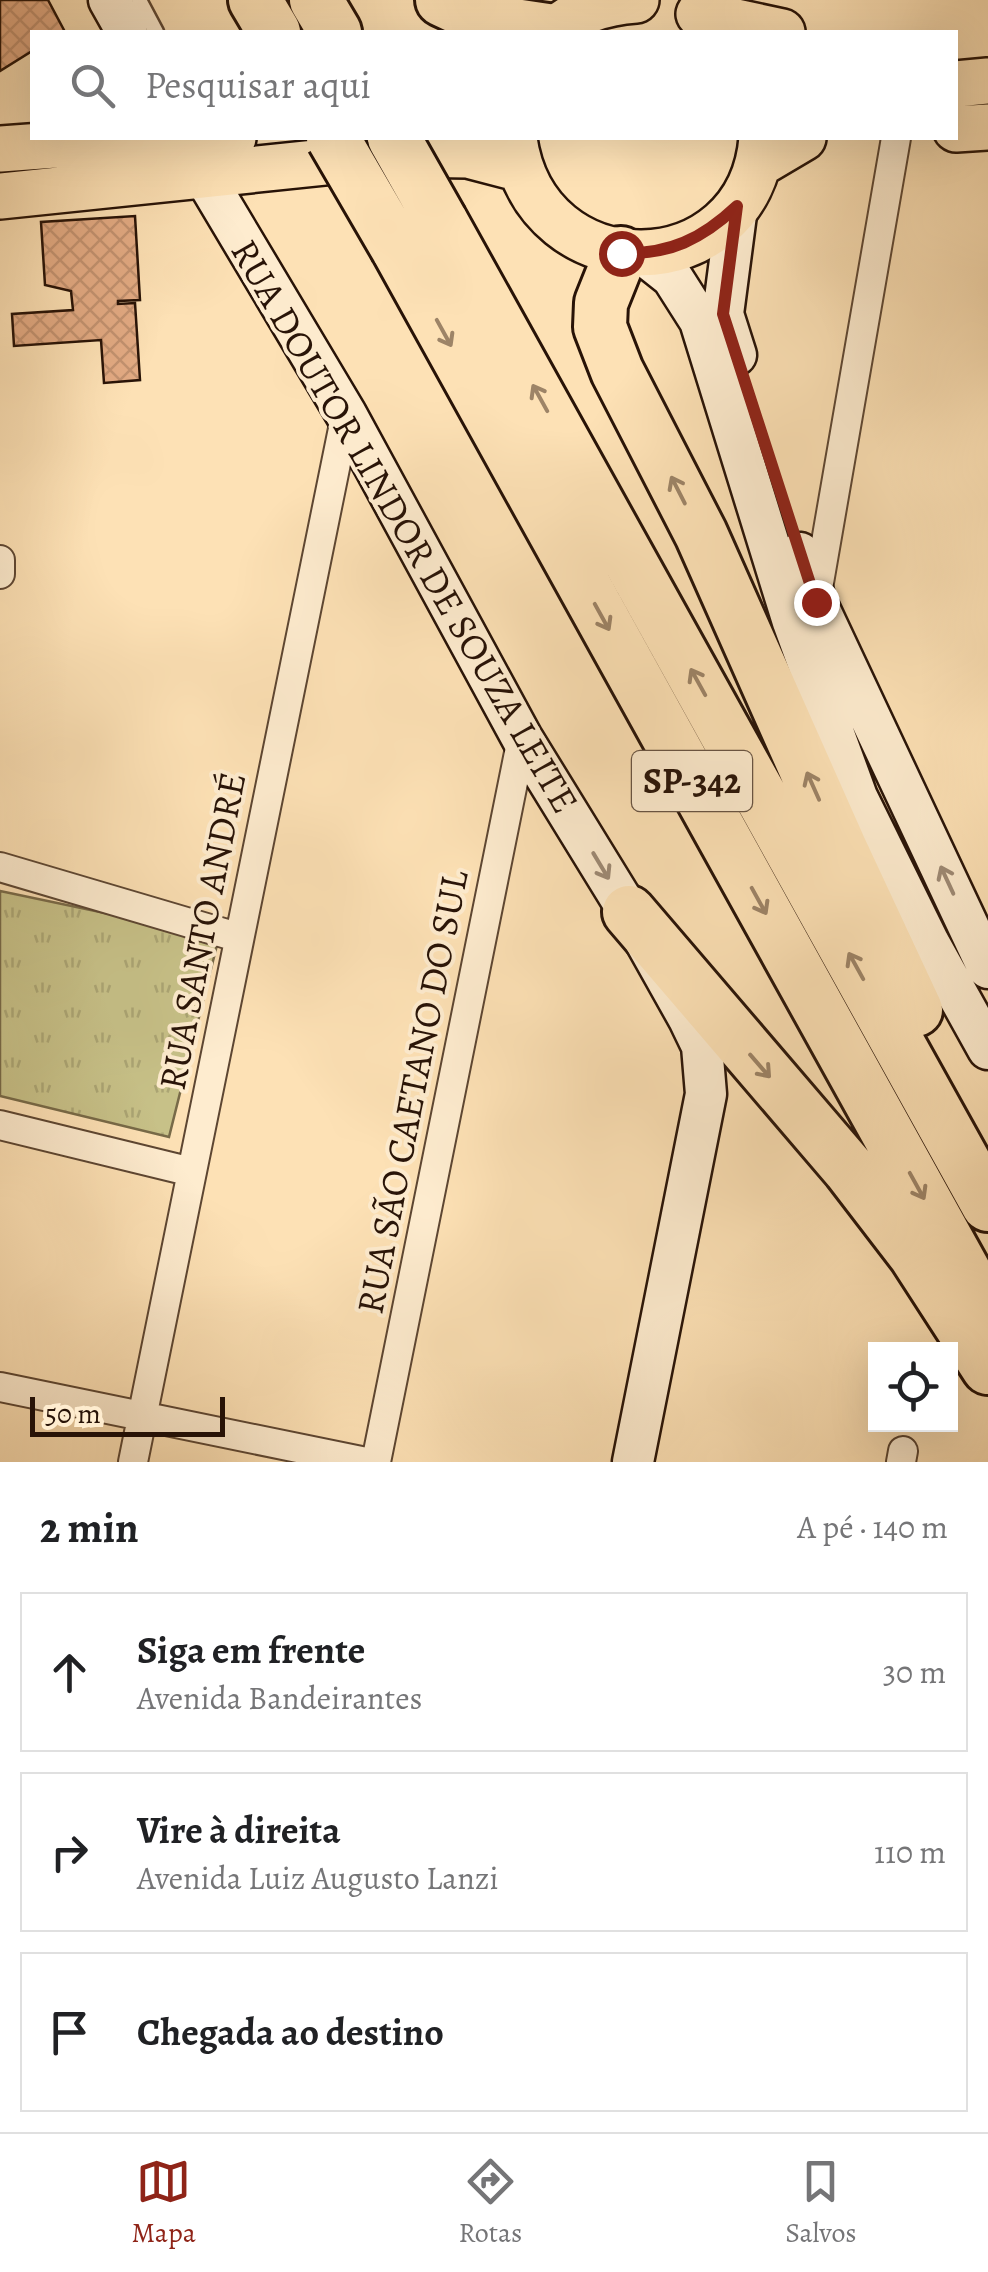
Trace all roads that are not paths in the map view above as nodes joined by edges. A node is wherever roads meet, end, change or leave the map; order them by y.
1 (109, 0) edge
2 (138, 0) edge
3 (256, 0) edge
4 (316, 0) edge
5 (442, 0) edge
6 (636, 0) edge
7 (653, 0) edge
8 (560, 21) edge
9 (709, 23) edge
10 (126, 30) edge
11 (155, 30) edge
12 (273, 30) edge
13 (333, 30) edge
14 (766, 30) edge
15 (988, 81) edge
16 (958, 84) edge
17 (988, 126) edge
18 (958, 129) edge
19 (123, 140) edge
20 (149, 140) edge
21 (335, 140) edge
22 (395, 140) edge
23 (797, 140) edge
24 (896, 140) edge
25 (207, 145) edge
26 (0, 149) edge
27 (761, 151) edge
28 (516, 153) edge
29 (0, 196) edge
30 (737, 206) junction
31 (632, 254) junction
32 (346, 414) junction
33 (0, 561) edge
34 (0, 574) edge
35 (816, 602) junction
36 (522, 738) junction
37 (0, 867) edge
38 (629, 912) junction
39 (238, 938) junction
40 (988, 968) edge
41 (988, 1050) edge
42 (0, 1125) edge
43 (988, 1160) edge
44 (192, 1172) junction
45 (988, 1204) edge
46 (988, 1314) edge
47 (988, 1368) edge
48 (0, 1387) edge
49 (142, 1416) junction
50 (132, 1462) edge
51 (366, 1462) edge
52 (376, 1462) edge
53 (633, 1462) edge

1 - 10 street
2 - 11 lane
3 - 12 highway
4 - 13 highway
5 - 8 highway
6 - 8 main road
7 - 9 main road
9 - 14 main road
15 - 16 main road
17 - 18 main road
19 - 26 main road
20 - 25 main road
21 -> 46 highway, SP-342, bridge
45 -> 22 highway, SP-342, bridge
23 - 27 main road
24 - 35 street
25 - 28 main road
25 - 29 main road
25 - 32 street, RUA DOUTOR LINDOR DE SOUZA LEITE
27 - 30 main road
28 - 31 main road
30 - 31 main road
30 - 35 street
31 - 41 street
43 -> 31 highway
32 - 36 street, RUA DOUTOR LINDOR DE SOUZA LEITE
32 - 39 street, RUA SANTO ANDRÉ
33 - 34 street
40 -> 35 street
36 -> 38 street, RUA DOUTOR LINDOR DE SOUZA LEITE
36 - 52 street, RUA SÃO CAETANO DO SUL
37 - 39 street
38 -> 47 highway
38 - 53 street, RUA DOUTOR LINDOR DE SOUZA LEITE
39 - 44 street, RUA SANTO ANDRÉ
42 - 44 street
44 - 49 street, RUA SANTO ANDRÉ
48 - 49 street
49 - 50 street, RUA SANTO ANDRÉ
49 - 51 street

